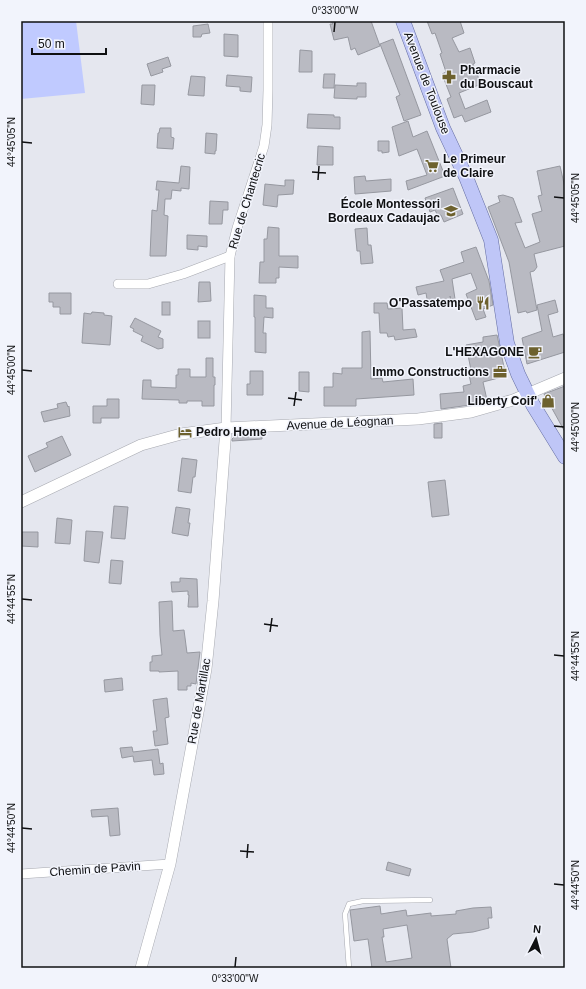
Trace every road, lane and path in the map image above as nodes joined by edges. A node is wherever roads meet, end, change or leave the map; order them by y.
1 (268, 21) edge
2 (403, 21) edge
3 (230, 256) junction
4 (118, 284) dead end
5 (565, 378) edge
6 (527, 395) junction
7 (226, 428) junction
8 (565, 457) edge
9 (21, 502) edge
10 (170, 864) junction
11 (21, 874) edge
12 (430, 900) dead end
13 (141, 968) edge
14 (349, 968) edge

1 - 3 street, Rue de Chantecric
2 - 6 main road, Avenue de Toulouse
3 - 4 street
3 - 7 street, Rue de Chantecric
5 - 6 street, Avenue de Léognan
6 - 7 street, Avenue de Léognan
6 - 8 main road, Avenue de Toulouse
7 - 9 street, Avenue de Léognan
7 - 10 street, Rue de Martillac
10 - 11 street, Chemin de Pavin
10 - 13 street, Rue de Martillac
12 - 14 lane

